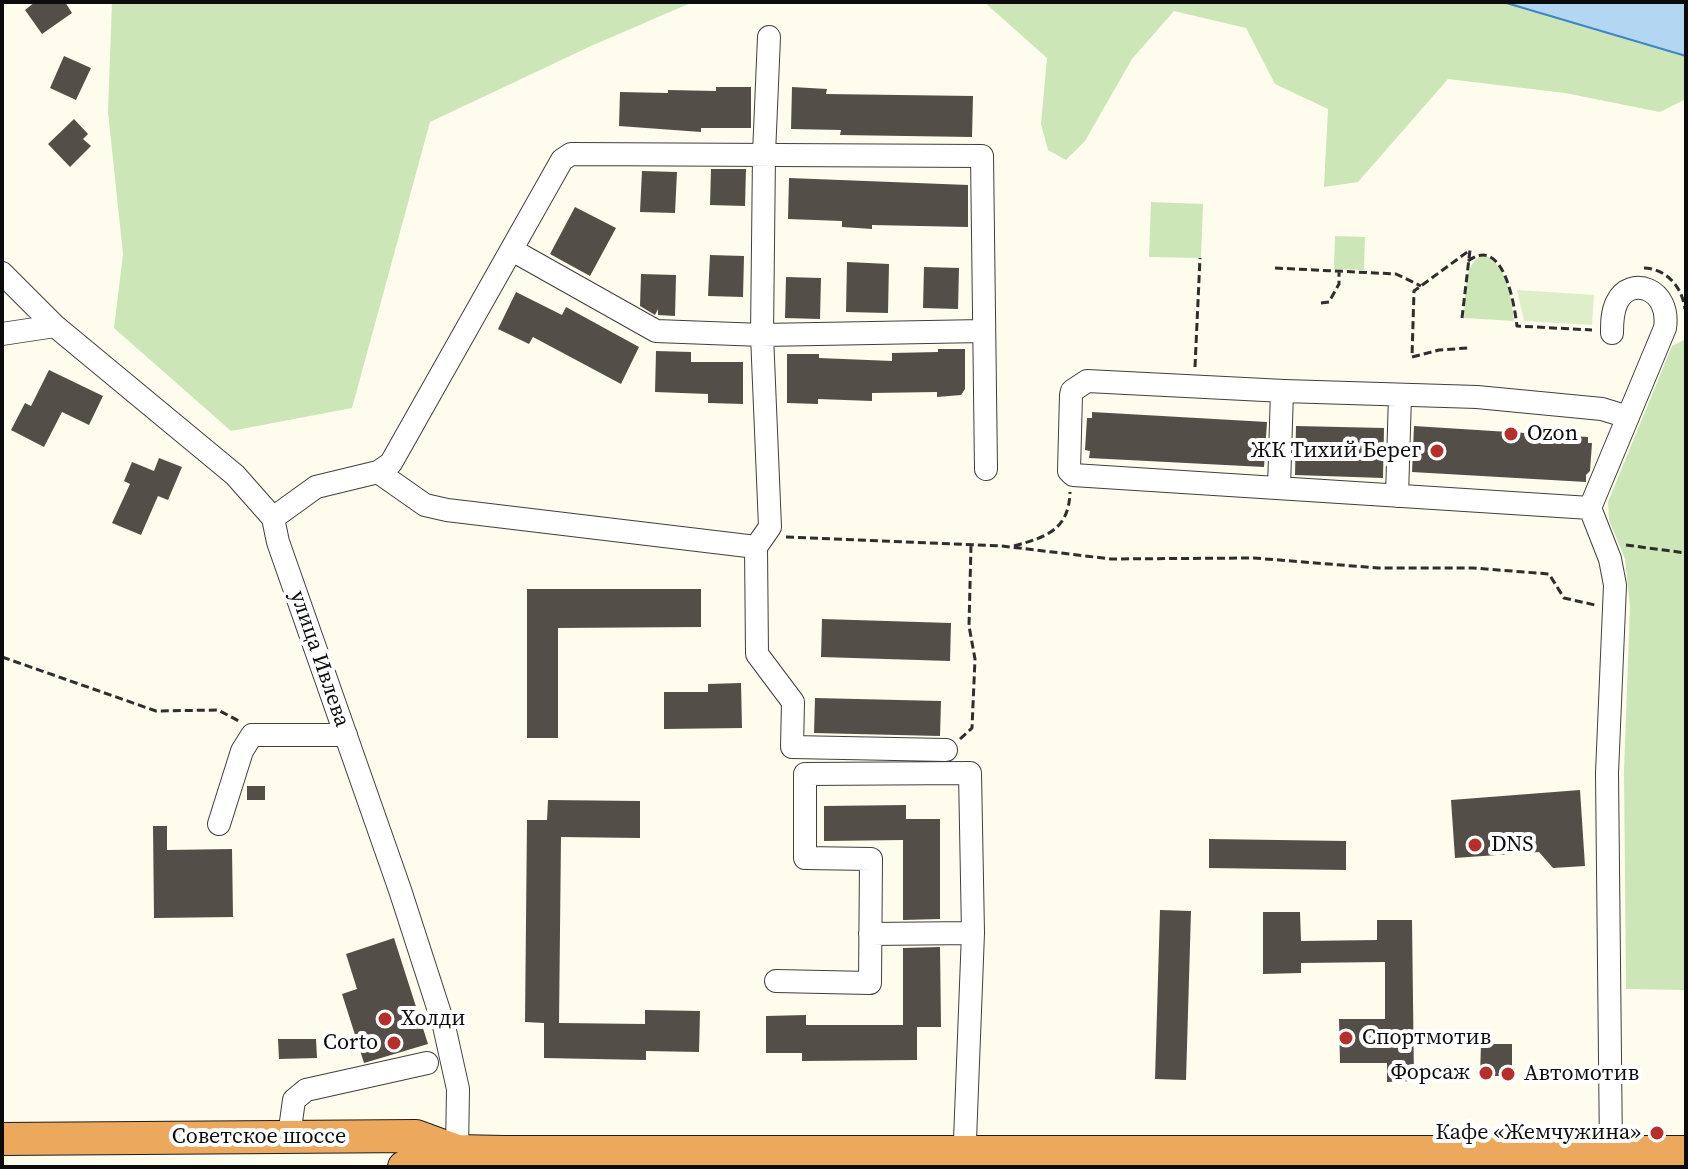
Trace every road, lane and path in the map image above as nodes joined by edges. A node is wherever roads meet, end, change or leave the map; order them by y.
1 (769, 37) dead end
2 (764, 154) junction
3 (512, 250) junction
4 (1200, 258) dead end
5 (1468, 261) junction
6 (1275, 268) dead end
7 (1641, 268) dead end
8 (1339, 270) junction
9 (2, 273) edge
10 (1421, 286) junction
11 (1321, 303) dead end
12 (1685, 312) edge
13 (1462, 318) dead end
14 (55, 326) junction
15 (983, 331) junction
16 (1608, 332) joint
17 (2, 334) edge
18 (762, 335) junction
19 (1468, 348) dead end
20 (1404, 351) dead end
21 (1412, 351) junction
22 (1194, 386) junction
23 (1282, 391) junction
24 (1400, 395) junction
25 (1628, 417) junction
26 (986, 469) dead end
27 (378, 472) junction
28 (1279, 488) junction
29 (1397, 496) junction
30 (1070, 499) dead end
31 (1590, 508) junction
32 (273, 518) junction
33 (760, 542) junction
34 (1603, 542) junction
35 (971, 545) junction
36 (1010, 547) junction
37 (1686, 553) edge
38 (1614, 609) junction
39 (2, 657) edge
40 (252, 735) junction
41 (346, 735) junction
42 (946, 750) joint
43 (219, 824) dead end
44 (973, 933) junction
45 (870, 934) junction
46 (776, 981) dead end
47 (427, 1063) dead end
48 (289, 1136) junction
49 (2, 1139) edge
50 (457, 1151) junction
51 (1686, 1152) edge
52 (1611, 1153) junction
53 (558, 1159) edge
54 (712, 1159) edge
55 (964, 1160) edge
56 (1237, 1160) edge
57 (1568, 1160) edge
58 (404, 1167) edge

1 - 2 street
2 - 3 street
2 - 15 street
2 - 18 street
3 - 18 street
3 - 27 street
4 - 22 path
5 - 10 path
5 - 13 path
5 - 16 path
6 - 8 path
7 - 12 path
8 - 10 path
8 - 11 path
9 - 14 street, улица Ивлева
10 - 21 path
14 - 17 street
14 - 32 street, улица Ивлева
15 - 18 street
15 - 26 street
16 - 25 street
18 - 33 street
19 - 21 path
20 - 21 path
22 - 23 street
22 - 28 street
23 - 24 street
23 - 28 street
24 - 25 street
24 - 29 street
25 - 31 street
27 - 32 street
27 - 33 street
28 - 29 street
29 - 31 street
30 - 36 path
31 - 34 street
32 - 41 street, улица Ивлева
33 - 35 path
33 - 42 street
34 - 37 path
34 - 38 street
35 - 36 path
35 - 42 path
36 - 38 path
38 - 52 street
39 - 40 path
40 - 41 street
40 - 43 street
41 - 50 street, улица Ивлева
44 - 45 street
44 - 45 street
44 - 55 street
45 - 46 street
47 - 48 street
48 - 49 highway, Советское шоссе
48 - 50 highway, Советское шоссе
50 - 53 highway
50 - 58 highway
51 - 52 highway
52 - 57 highway
53 - 54 highway
54 - 55 highway
55 - 56 highway
56 - 57 highway

